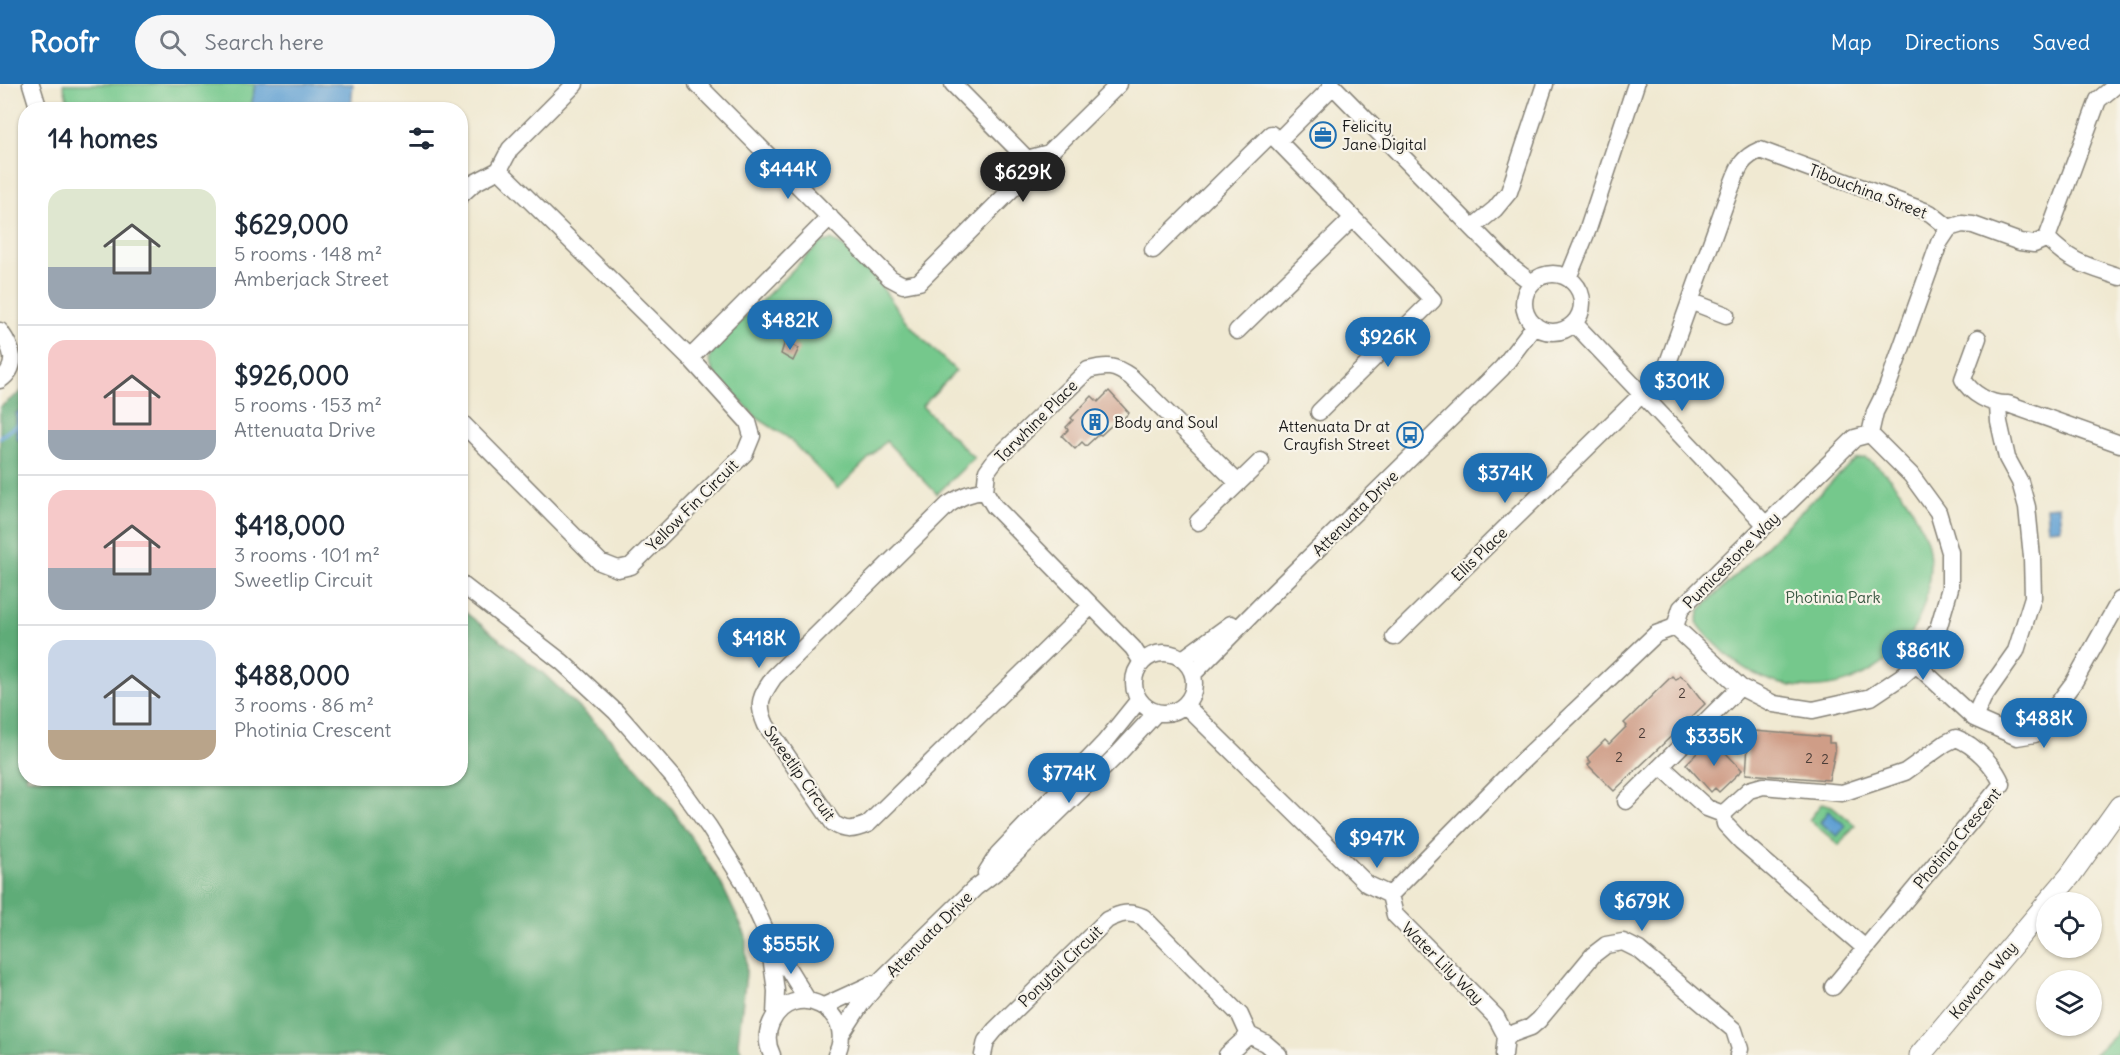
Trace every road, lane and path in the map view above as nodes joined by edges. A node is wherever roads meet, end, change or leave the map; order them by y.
1 (31, 84) edge
2 (41, 84) edge
3 (575, 84) edge
4 (697, 84) edge
5 (953, 84) edge
6 (1119, 84) edge
7 (1545, 84) edge
8 (1636, 84) edge
9 (1332, 85) edge
10 (2117, 86) edge
11 (37, 102) edge
12 (40, 102) edge
13 (1278, 141) junction
14 (1027, 159) junction
15 (499, 170) junction
16 (468, 189) edge
17 (830, 217) junction
18 (1353, 218) junction
19 (1473, 227) junction
20 (1949, 228) junction
21 (2047, 238) junction
22 (1153, 250) dead end
23 (2120, 277) edge
24 (1568, 278) junction
25 (1532, 283) junction
26 (1690, 301) junction
27 (1726, 315) dead end
28 (1574, 322) junction
29 (1534, 325) junction
30 (0, 331) edge
31 (1237, 331) dead end
32 (1978, 338) dead end
33 (690, 357) junction
34 (1664, 374) dead end
35 (0, 380) edge
36 (1641, 395) junction
37 (1998, 405) junction
38 (1319, 412) dead end
39 (468, 429) edge
40 (1869, 434) junction
41 (2120, 444) edge
42 (1261, 461) dead end
43 (1238, 483) junction
44 (985, 491) junction
45 (1198, 522) dead end
46 (1766, 525) junction
47 (468, 589) edge
48 (1272, 594) junction
49 (2120, 600) edge
50 (1091, 606) junction
51 (1675, 627) junction
52 (1394, 638) dead end
53 (1183, 659) junction
54 (1142, 662) junction
55 (1916, 664) junction
56 (1193, 674) junction
57 (1740, 687) junction
58 (1138, 701) junction
59 (1185, 705) junction
60 (1156, 713) junction
61 (1974, 718) junction
62 (1661, 766) junction
63 (1626, 801) dead end
64 (2120, 806) edge
65 (1723, 814) junction
66 (975, 888) junction
67 (2057, 892) edge
68 (1390, 896) junction
69 (2036, 917) edge
70 (768, 936) junction
71 (1865, 948) junction
72 (882, 979) junction
73 (1833, 987) dead end
74 (816, 1004) junction
75 (775, 1016) junction
76 (841, 1035) junction
77 (1249, 1035) junction
78 (1506, 1036) junction
79 (772, 1055) edge
80 (836, 1055) edge
81 (982, 1055) edge
82 (1227, 1055) edge
83 (1279, 1055) edge
84 (1504, 1055) edge
85 (1738, 1055) edge
86 (1920, 1055) edge

1 - 11 street
2 - 12 street
3 - 15 street
4 - 17 street
5 - 14 street
6 - 14 street
7 - 19 street
8 - 24 street
9 - 13 street
9 - 19 street
10 - 21 street
13 - 18 street
13 - 22 street
14 - 17 street
15 - 16 street
15 - 33 street, Yellow Fin Circuit
17 - 33 street
18 - 31 street
18 - 38 street
19 - 25 street
20 - 21 street
20 - 26 street, Tibouchina Street
20 - 40 street
21 - 23 street
24 - 25 street
24 - 28 street
25 - 29 street
26 - 27 street
26 - 34 street, Tibouchina Street
28 - 29 street
28 - 36 street
29 - 48 street, Attenuata Drive
30 - 35 street
32 - 37 street
33 - 39 street, Yellow Fin Circuit
36 - 46 street
36 - 52 street, Ellis Place
37 - 41 street
37 - 61 street
40 - 46 street, Pumicestone Way
40 - 55 street
42 - 43 street
43 - 44 street, Tarwhine Place
43 - 45 street
44 - 50 street
44 - 50 street, Sweetlip Circuit
46 - 51 street, Pumicestone Way
47 - 70 street
48 - 53 street, Attenuata Drive
48 - 56 street, Attenuata Drive
49 - 61 street
50 - 54 street
51 - 57 street
51 - 68 street, Pumicestone Way
53 - 54 street
53 - 56 street
54 - 58 street
55 - 57 street
55 - 61 street
56 - 59 street
57 - 62 street
58 - 60 street
58 - 66 street, Attenuata Drive
59 - 60 street
59 - 68 street
60 - 66 street, Attenuata Drive
62 - 63 street
62 - 65 street
64 - 67 main road, Kawana Way
65 - 71 street
65 - 71 street, Photinia Crescent
66 - 72 street, Attenuata Drive
68 - 78 street, Water Lily Way
69 - 86 main road, Kawana Way
70 - 74 street
70 - 75 street
71 - 73 street, Photinia Crescent
72 - 74 street, Attenuata Drive
72 - 76 street, Attenuata Drive
74 - 75 street, Attenuata Drive
74 - 76 street
75 - 79 street
76 - 80 street, Attenuata Drive
77 - 81 street, Ponytail Circuit
77 - 82 street
77 - 83 street, Ponytail Circuit
78 - 84 street
78 - 85 street

